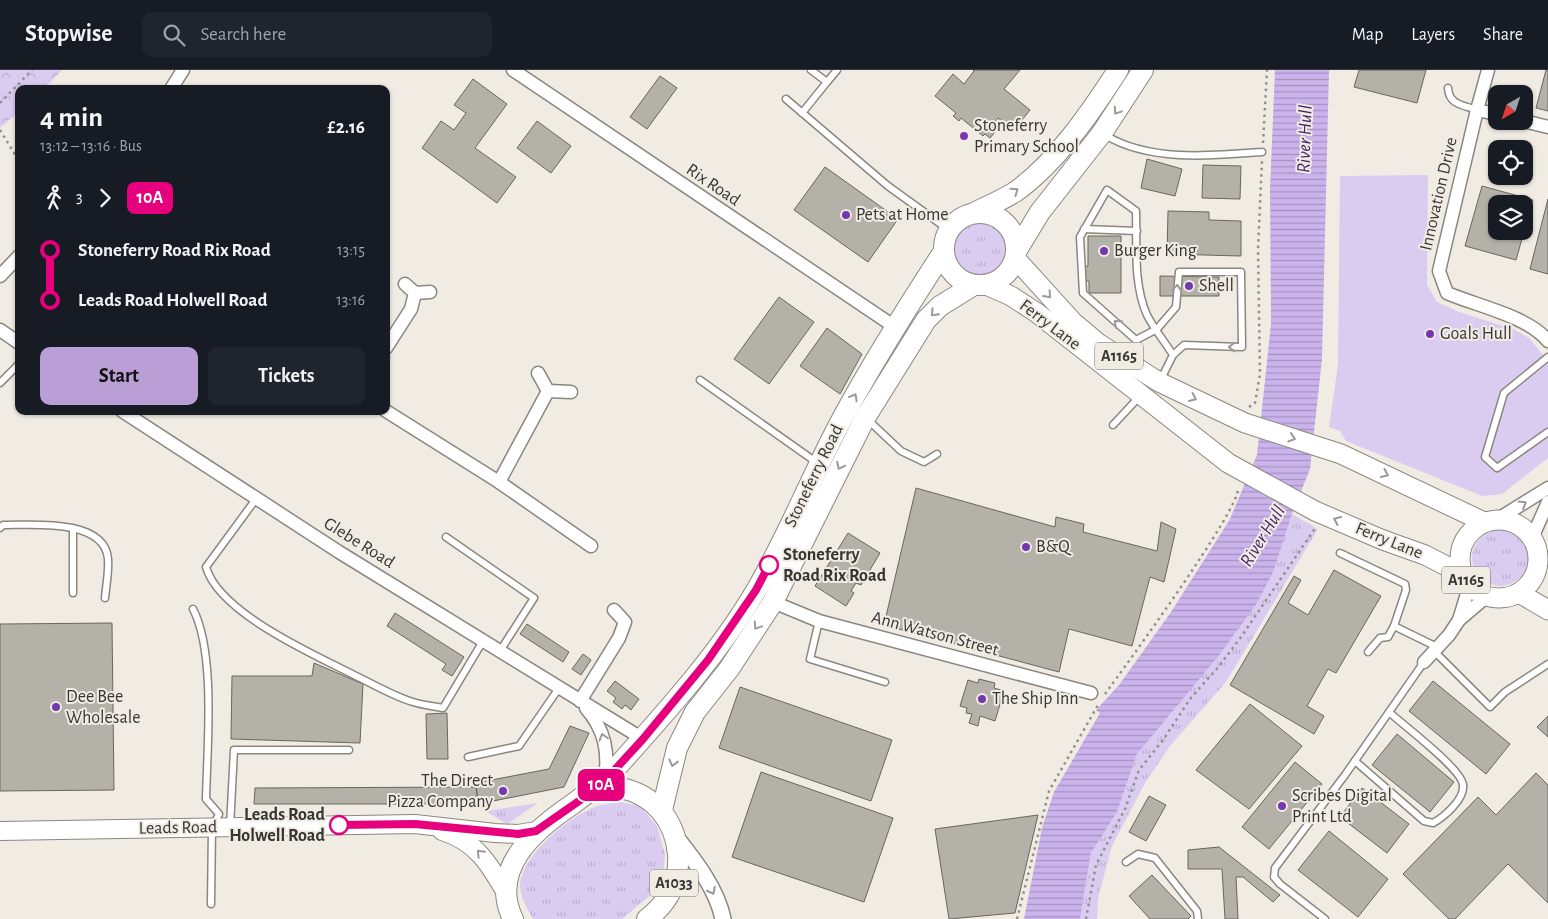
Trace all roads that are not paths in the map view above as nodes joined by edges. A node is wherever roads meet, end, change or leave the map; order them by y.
1 (184, 70) edge
2 (513, 70) edge
3 (811, 70) edge
4 (837, 70) edge
5 (1118, 70) edge
6 (1143, 70) edge
7 (1488, 70) edge
8 (827, 82) junction
9 (173, 85) edge
10 (1448, 88) dead end
11 (786, 98) dead end
12 (1477, 110) junction
13 (1488, 112) edge
14 (802, 113) junction
15 (1533, 123) edge
16 (1548, 127) edge
17 (1102, 133) junction
18 (1262, 152) dead end
19 (972, 214) junction
20 (1084, 229) junction
21 (949, 230) junction
22 (1137, 231) junction
23 (944, 251) junction
24 (1016, 254) junction
25 (15, 260) edge
26 (0, 276) edge
27 (405, 284) dead end
28 (980, 285) junction
29 (430, 292) dead end
30 (415, 293) junction
31 (895, 327) junction
32 (1156, 329) junction
33 (0, 330) edge
34 (15, 340) edge
35 (1548, 340) edge
36 (390, 342) edge
37 (1173, 355) junction
38 (1548, 358) edge
39 (15, 368) edge
40 (538, 373) dead end
41 (700, 380) dead end
42 (1159, 382) junction
43 (0, 383) edge
44 (548, 390) junction
45 (571, 392) dead end
46 (1141, 395) junction
47 (390, 414) edge
48 (128, 415) edge
49 (865, 418) junction
50 (1114, 425) dead end
51 (1548, 432) edge
52 (938, 454) dead end
53 (820, 464) junction
54 (499, 482) junction
55 (1548, 488) edge
56 (256, 499) junction
57 (1548, 502) edge
58 (1491, 521) junction
59 (0, 528) edge
60 (73, 529) junction
61 (446, 537) dead end
62 (1532, 538) junction
63 (591, 546) dead end
64 (1340, 553) dead end
65 (1543, 566) edge
66 (1466, 581) junction
67 (1519, 593) junction
68 (73, 594) dead end
69 (1486, 597) junction
70 (105, 598) dead end
71 (773, 602) junction
72 (193, 609) dead end
73 (614, 610) dead end
74 (1548, 610) edge
75 (1459, 620) junction
76 (819, 621) junction
77 (1394, 626) junction
78 (483, 641) junction
79 (1436, 649) junction
80 (500, 652) junction
81 (1368, 652) dead end
82 (1424, 662) joint
83 (1548, 664) edge
84 (885, 682) dead end
85 (559, 688) junction
86 (1091, 693) dead end
87 (580, 701) junction
88 (1389, 712) junction
89 (643, 739) junction
90 (349, 750) dead end
91 (468, 757) dead end
92 (1355, 761) junction
93 (602, 783) junction
94 (662, 810) junction
95 (415, 824) junction
96 (212, 828) junction
97 (230, 828) junction
98 (0, 831) edge
99 (536, 831) junction
100 (676, 837) junction
101 (1126, 862) dead end
102 (506, 894) junction
103 (211, 904) dead end
104 (514, 919) edge
105 (647, 919) edge
106 (723, 919) edge
107 (1198, 919) edge
108 (1325, 919) edge

1 - 9 street
2 - 31 street, Rix Road
3 - 8 lane
4 - 8 lane
19 -> 5 highway
6 -> 17 highway
7 - 12 street, Innovation Drive
8 - 14 lane
10 - 12 lane
11 - 14 lane
12 - 13 street
12 - 35 street, Innovation Drive
14 - 21 lane
15 - 16 street
17 - 18 lane
17 - 24 highway
19 - 21 highway
19 - 24 highway
20 - 22 lane
20 - 22 lane
32 -> 20 lane
21 - 23 highway
22 - 32 lane
23 - 28 highway
23 - 31 highway, Stoneferry Road
24 - 28 highway
24 -> 42 main road, Ferry Lane / A1165
25 - 26 street
27 - 30 street
28 - 46 main road, Ferry Lane / A1165
28 -> 49 highway, Stoneferry Road
29 - 30 street
30 - 36 street
53 -> 31 highway, Stoneferry Road
32 - 37 lane
32 -> 37 lane
33 - 34 street
37 - 42 lane
38 - 51 lane
39 - 43 lane
40 - 44 street
41 - 53 lane
42 -> 58 main road, Ferry Lane / A1165
44 - 45 street
44 - 54 street
46 - 50 lane
66 -> 46 main road, Ferry Lane / A1165
47 - 54 street
48 - 56 street, Glebe Road
49 - 52 lane
49 -> 71 highway, Stoneferry Road
53 - 89 highway, Stoneferry Road
54 - 63 street
58 -> 55 street
56 - 78 street, Glebe Road
56 - 78 lane
57 - 62 street
58 - 62 main road, A1165
58 - 66 main road, A1165
59 - 60 lane
60 - 68 lane
60 - 70 lane
61 - 80 lane
62 - 65 main road
64 - 77 lane
65 - 67 main road
66 - 69 main road, A1165
66 - 75 street
67 - 69 main road, A1165
67 - 74 main road
69 - 75 street
71 - 76 street, Ann Watson Street
71 -> 94 highway, Stoneferry Road
72 - 96 lane
73 - 87 street
75 - 79 street
76 - 84 lane
76 - 86 street, Ann Watson Street
77 - 79 lane
77 - 81 lane
78 - 80 street, Glebe Road
79 - 82 street
79 - 83 lane
80 - 85 street, Glebe Road
82 - 88 lane
85 - 87 street, Glebe Road
85 - 91 lane
87 - 89 street, Glebe Road
93 -> 87 street, Glebe Road
88 - 92 lane
88 - 92 lane
89 - 93 highway, Stoneferry Road
90 - 97 lane
92 - 108 lane
93 - 94 highway, A1033
93 - 99 highway, Stoneferry Road
94 - 100 highway, A1033
95 - 97 main road, Leads Road
95 - 99 main road, Leads Road
102 -> 95 main road, Leads Road
96 - 97 main road, Leads Road
96 - 98 main road, Leads Road
96 - 103 lane
99 - 102 highway, Stoneferry Road
100 - 105 highway, A1033
100 -> 106 street
101 - 107 lane
102 - 104 highway

